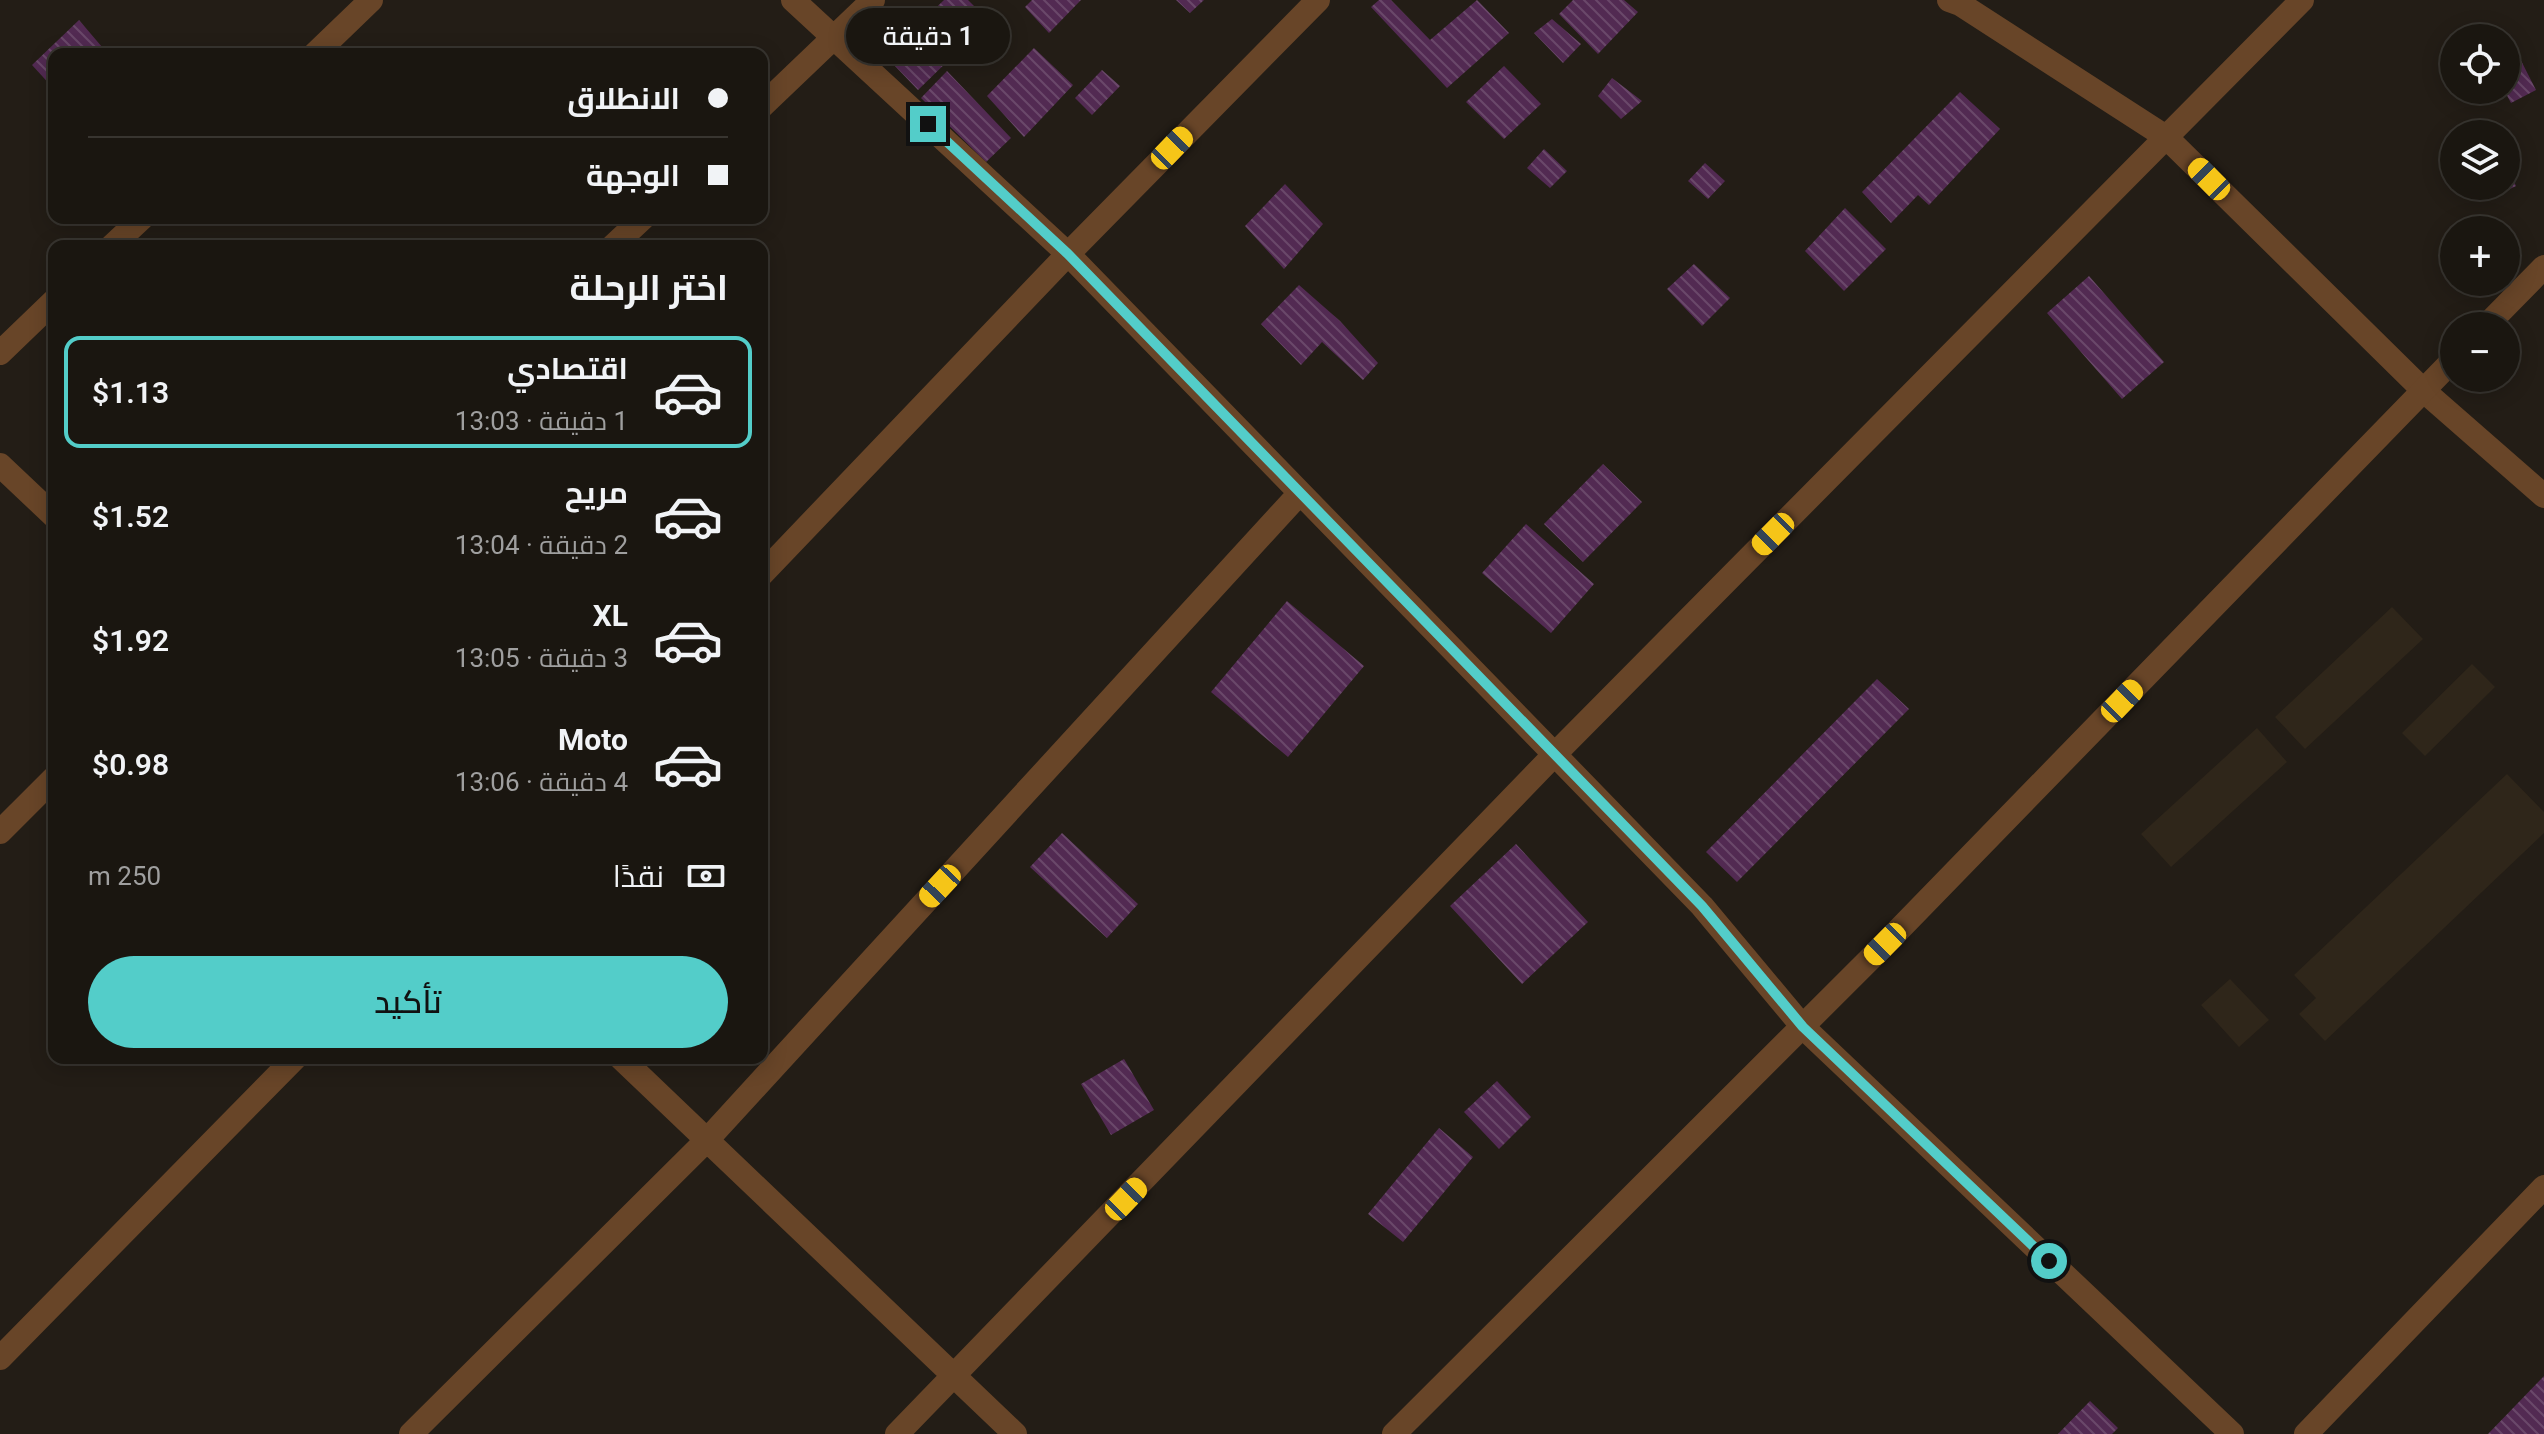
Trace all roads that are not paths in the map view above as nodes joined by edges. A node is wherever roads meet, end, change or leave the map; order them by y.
1 (371, 0) edge
2 (793, 0) edge
3 (873, 0) edge
4 (1318, 0) edge
5 (1949, 0) edge
6 (2302, 0) edge
7 (834, 38) junction
8 (321, 48) edge
9 (768, 100) edge
10 (2166, 137) junction
11 (136, 224) edge
12 (637, 224) edge
13 (118, 240) edge
14 (619, 240) edge
15 (1068, 254) junction
16 (2544, 267) edge
17 (48, 307) edge
18 (2500, 312) edge
19 (0, 353) edge
20 (2440, 374) edge
21 (2424, 391) junction
22 (0, 465) edge
23 (1300, 493) junction
24 (2544, 496) edge
25 (48, 510) edge
26 (768, 568) edge
27 (1555, 754) junction
28 (48, 784) edge
29 (0, 832) edge
30 (1803, 1027) junction
31 (289, 1064) edge
32 (627, 1064) edge
33 (707, 1140) junction
34 (2544, 1187) edge
35 (0, 1358) edge
36 (954, 1376) junction
37 (411, 1434) edge
38 (897, 1434) edge
39 (1015, 1434) edge
40 (1394, 1434) edge
41 (2232, 1434) edge
42 (2306, 1434) edge

1 - 8 street
2 - 7 street
3 - 7 street
4 - 15 street
5 - 10 street
6 - 10 street
7 - 9 street
7 - 15 street
10 - 21 street
10 - 27 street
11 - 13 street
12 - 14 street
15 - 23 street
15 - 26 street
16 - 18 street
17 - 19 street
20 - 21 street
21 - 24 street
21 - 30 street
22 - 25 street
23 - 27 street
23 - 33 street
27 - 30 street
27 - 36 street
28 - 29 street
30 - 40 street
30 - 41 street
31 - 35 street
32 - 33 street
33 - 36 street
33 - 37 street
34 - 42 street
36 - 38 street
36 - 39 street

